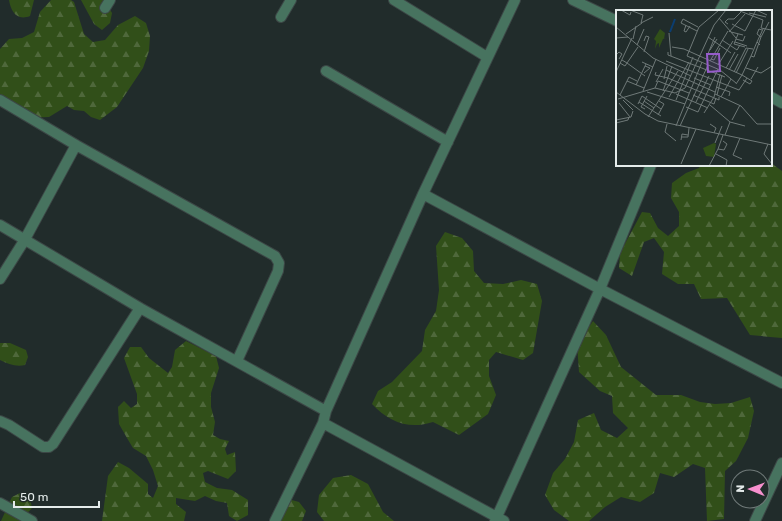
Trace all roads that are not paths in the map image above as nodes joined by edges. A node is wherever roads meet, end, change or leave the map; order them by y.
1 (291, 0) edge
2 (394, 0) edge
3 (515, 0) edge
4 (573, 0) edge
5 (726, 0) edge
6 (721, 10) edge
7 (281, 17) dead end
8 (616, 21) edge
9 (488, 57) junction
10 (326, 71) dead end
11 (772, 98) edge
12 (0, 100) edge
13 (782, 103) edge
14 (448, 142) junction
15 (76, 145) junction
16 (651, 166) edge
17 (423, 194) junction
18 (0, 225) edge
19 (24, 240) junction
20 (0, 279) edge
21 (600, 289) junction
22 (140, 308) junction
23 (237, 361) junction
24 (782, 383) edge
25 (326, 411) junction
26 (0, 421) edge
27 (323, 423) junction
28 (782, 463) edge
29 (0, 502) edge
30 (498, 520) edge
31 (32, 521) edge
32 (275, 521) edge
33 (755, 521) edge

1 - 7 street
2 - 9 street
3 - 9 street
4 - 8 street
5 - 6 street
9 - 14 street
10 - 14 street
11 - 13 street
12 - 15 street
14 - 17 street
15 - 19 street
15 - 23 street
16 - 21 street
17 - 21 street
17 - 25 street
18 - 19 street
19 - 20 street
19 - 22 street
21 - 24 street
21 - 30 street
22 - 23 street
22 - 26 street
23 - 25 street
25 - 27 street
27 - 30 street
27 - 32 street
28 - 33 street
29 - 31 street

